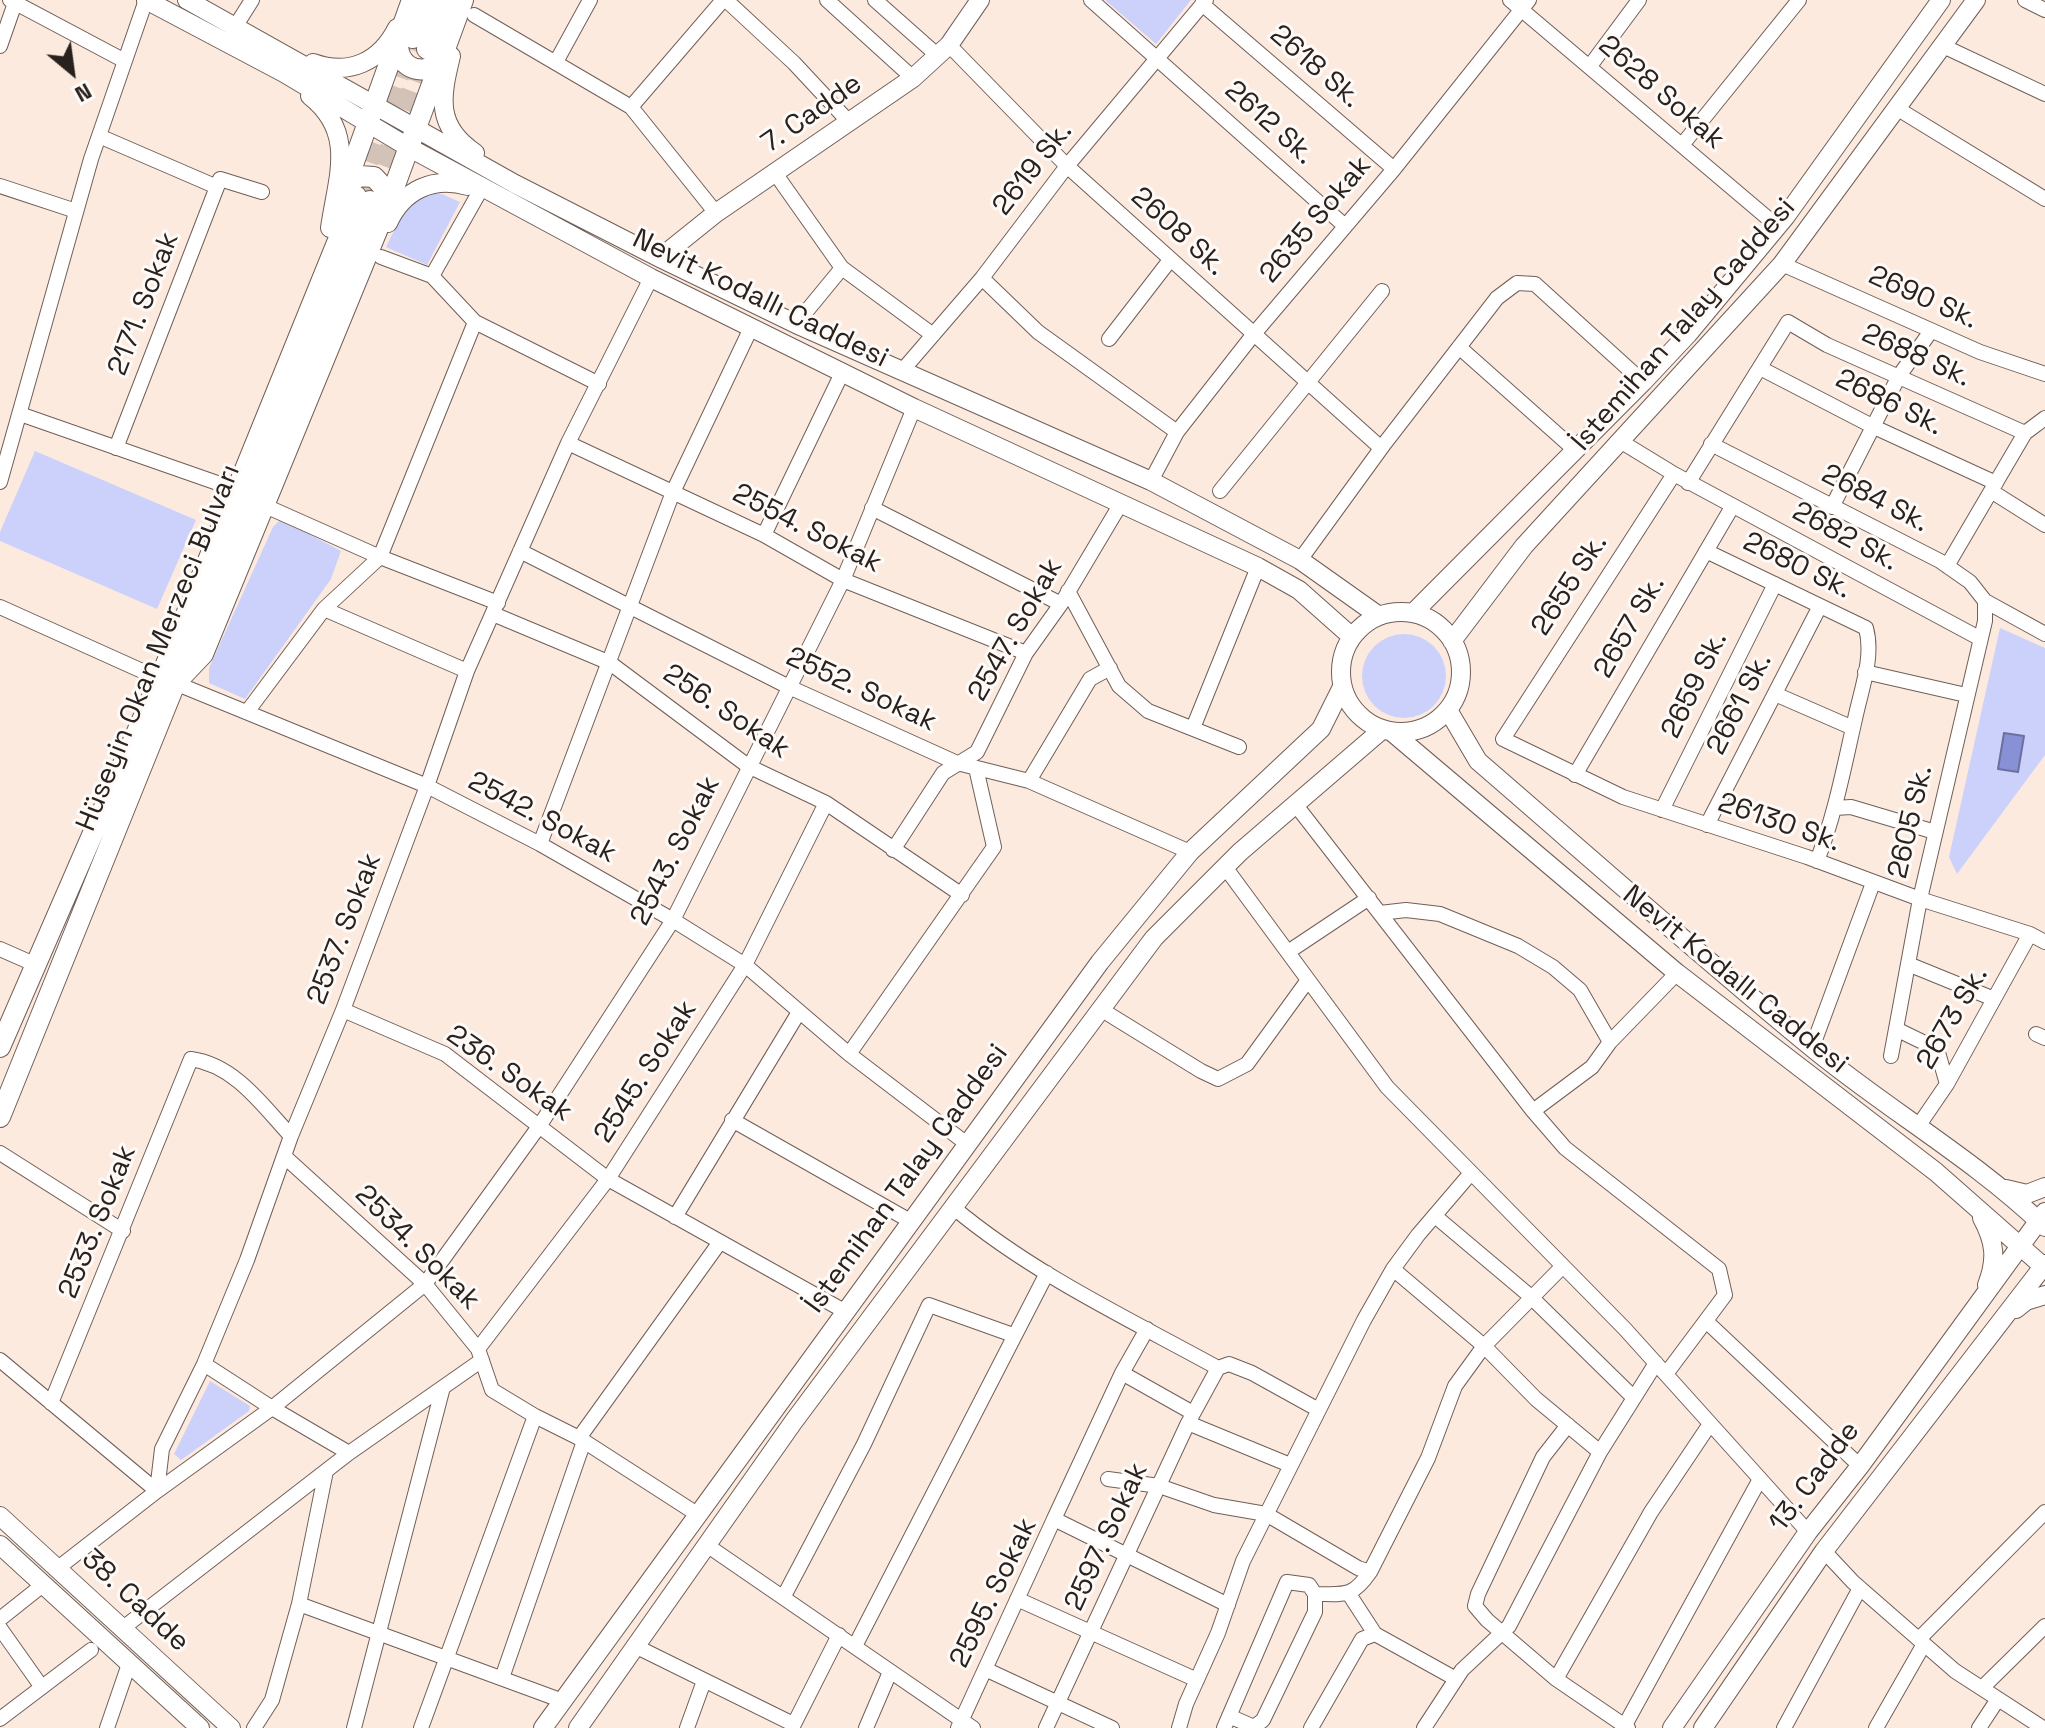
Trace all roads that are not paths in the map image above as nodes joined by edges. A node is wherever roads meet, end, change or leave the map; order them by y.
1 (146, 0) edge
2 (187, 0) edge
3 (252, 0) edge
4 (411, 0) edge
5 (427, 0) edge
6 (590, 0) edge
7 (725, 0) edge
8 (827, 0) edge
9 (875, 0) edge
10 (980, 0) edge
11 (1091, 0) edge
12 (1639, 0) edge
13 (1799, 0) edge
14 (1941, 0) edge
15 (1976, 0) edge
16 (2025, 0) edge
17 (12, 1) edge
18 (1204, 2) edge
19 (1520, 3) edge
20 (460, 6) edge
21 (2045, 10) edge
22 (235, 27) junction
23 (0, 46) edge
24 (1943, 46) junction
25 (420, 48) junction
26 (274, 50) junction
27 (943, 50) junction
28 (1158, 59) junction
29 (123, 60) junction
30 (556, 62) junction
31 (1590, 66) junction
32 (284, 73) junction
33 (913, 78) junction
34 (2045, 94) edge
35 (631, 107) junction
36 (1898, 109) junction
37 (372, 115) junction
38 (849, 122) junction
39 (99, 136) junction
40 (411, 137) junction
41 (1682, 145) junction
42 (1067, 166) junction
43 (1394, 169) junction
44 (775, 173) junction
45 (218, 183) junction
46 (515, 184) junction
47 (0, 186) edge
48 (480, 191) junction
49 (262, 192) dead end
50 (365, 197) junction
51 (2045, 199) edge
52 (515, 205) junction
53 (76, 211) junction
54 (716, 213) junction
55 (1345, 226) junction
56 (1777, 226) junction
57 (330, 228) junction
58 (660, 258) junction
59 (373, 260) junction
60 (1170, 260) junction
61 (1782, 264) junction
62 (842, 268) junction
63 (432, 276) junction
64 (651, 278) junction
65 (982, 278) junction
66 (1382, 291) dead end
67 (475, 322) junction
68 (796, 324) junction
69 (751, 328) junction
70 (1931, 331) junction
71 (933, 335) junction
72 (1253, 335) junction
73 (1109, 339) dead end
74 (1459, 347) junction
75 (1760, 368) junction
76 (843, 371) junction
77 (901, 372) junction
78 (2045, 374) edge
79 (1899, 376) junction
80 (1643, 382) junction
81 (1307, 383) junction
82 (599, 384) junction
83 (914, 408) junction
84 (20, 414) junction
85 (2045, 418) edge
86 (1874, 427) junction
87 (1177, 432) junction
88 (2025, 433) junction
89 (1620, 441) junction
90 (568, 443) junction
91 (1711, 444) junction
92 (116, 448) junction
93 (1381, 448) junction
94 (1575, 450) junction
95 (3, 461) edge
96 (1674, 474) junction
97 (1151, 481) junction
98 (0, 482) edge
99 (1688, 483) junction
100 (226, 486) junction
101 (1993, 487) junction
102 (1220, 491) dead end
103 (673, 492) junction
104 (263, 505) junction
105 (1120, 505) junction
106 (1732, 507) junction
107 (1832, 507) junction
108 (872, 508) junction
109 (2045, 525) edge
110 (764, 535) junction
111 (520, 551) junction
112 (1706, 551) junction
113 (380, 557) junction
114 (1300, 560) junction
115 (1947, 566) junction
116 (1258, 567) junction
117 (843, 580) junction
118 (1775, 584) junction
119 (1065, 598) junction
120 (1985, 601) junction
121 (1820, 606) junction
122 (0, 607) edge
123 (629, 607) junction
124 (324, 609) junction
125 (495, 609) junction
126 (1413, 613) junction
127 (1379, 616) junction
128 (2045, 634) edge
129 (1352, 637) junction
130 (1979, 638) junction
131 (1452, 641) junction
132 (1026, 653) junction
133 (610, 663) junction
134 (1110, 668) junction
135 (467, 671) junction
136 (1865, 672) junction
137 (168, 681) junction
138 (789, 687) junction
139 (1342, 687) junction
140 (1775, 694) junction
141 (1966, 695) junction
142 (1448, 710) junction
143 (247, 712) junction
144 (1193, 728) junction
145 (1853, 728) junction
146 (1388, 731) junction
147 (1503, 739) joint
148 (1239, 747) dead end
149 (957, 763) junction
150 (748, 766) junction
151 (976, 768) junction
152 (1575, 775) junction
153 (1029, 781) junction
154 (427, 786) junction
155 (826, 803) junction
156 (1295, 804) junction
157 (1835, 808) junction
158 (1662, 810) junction
159 (1707, 825) junction
160 (1935, 832) junction
161 (540, 844) junction
162 (893, 850) junction
163 (1190, 852) junction
164 (1817, 861) junction
165 (1225, 867) junction
166 (1873, 883) junction
167 (962, 895) junction
168 (1369, 898) junction
169 (1920, 899) junction
170 (1380, 913) junction
171 (673, 920) junction
172 (2030, 934) junction
173 (2045, 942) edge
174 (0, 949) edge
175 (1288, 952) junction
176 (34, 964) junction
177 (1908, 964) junction
178 (745, 965) junction
179 (1677, 973) junction
180 (1308, 980) junction
181 (1994, 999) junction
182 (343, 1010) junction
183 (1102, 1010) junction
184 (799, 1012) junction
185 (1896, 1029) junction
186 (1610, 1042) junction
187 (0, 1047) edge
188 (1812, 1048) junction
189 (849, 1054) junction
190 (1891, 1056) dead end
191 (1947, 1084) junction
192 (1533, 1111) junction
193 (0, 1117) edge
194 (732, 1120) junction
195 (540, 1125) junction
196 (1919, 1125) junction
197 (291, 1136) junction
198 (967, 1144) junction
199 (0, 1153) edge
200 (285, 1157) junction
201 (1471, 1173) junction
202 (1938, 1174) junction
203 (608, 1179) junction
204 (1998, 1187) junction
205 (2045, 1187) edge
206 (954, 1208) junction
207 (1977, 1208) junction
208 (1435, 1216) junction
209 (675, 1217) junction
210 (2043, 1220) edge
211 (912, 1222) junction
212 (123, 1231) junction
213 (2003, 1231) junction
214 (720, 1242) junction
215 (2019, 1246) junction
216 (1563, 1266) junction
217 (1393, 1269) junction
218 (1047, 1273) junction
219 (2042, 1275) edge
220 (425, 1284) junction
221 (1530, 1296) junction
222 (1981, 1299) junction
223 (846, 1312) junction
224 (1707, 1322) junction
225 (1147, 1329) junction
226 (1013, 1335) junction
227 (1484, 1346) junction
228 (1977, 1353) junction
229 (480, 1355) junction
230 (0, 1360) edge
231 (204, 1364) junction
232 (1218, 1368) junction
233 (1661, 1369) junction
234 (1122, 1373) junction
235 (442, 1391) junction
236 (1634, 1398) junction
237 (51, 1403) junction
238 (272, 1408) junction
239 (1317, 1409) junction
240 (535, 1416) junction
241 (1191, 1418) junction
242 (1710, 1424) junction
243 (1568, 1425) junction
244 (582, 1440) junction
245 (1600, 1452) junction
246 (349, 1453) junction
247 (1290, 1465) junction
248 (1860, 1466) junction
249 (326, 1471) junction
250 (1108, 1479) dead end
251 (1760, 1479) junction
252 (1159, 1486) junction
253 (157, 1491) junction
254 (2045, 1512) edge
255 (697, 1514) junction
256 (1266, 1514) junction
257 (0, 1516) edge
258 (1054, 1519) junction
259 (1808, 1532) junction
260 (0, 1545) edge
261 (708, 1546) junction
262 (1824, 1551) junction
263 (1127, 1557) junction
264 (58, 1568) junction
265 (1370, 1572) junction
266 (44, 1584) junction
267 (1860, 1588) junction
268 (1315, 1594) junction
269 (1349, 1594) junction
270 (784, 1596) junction
271 (1017, 1599) junction
272 (299, 1604) junction
273 (1228, 1605) junction
274 (0, 1619) edge
275 (2045, 1626) edge
276 (0, 1628) edge
277 (123, 1628) junction
278 (1503, 1632) junction
279 (378, 1633) junction
280 (1091, 1634) junction
281 (1375, 1634) junction
282 (839, 1635) junction
283 (1922, 1642) junction
284 (855, 1646) junction
285 (637, 1647) junction
286 (91, 1650) dead end
287 (448, 1659) junction
288 (129, 1664) junction
289 (985, 1669) junction
290 (890, 1672) junction
291 (502, 1678) junction
292 (1456, 1679) junction
293 (1556, 1679) junction
294 (1197, 1680) junction
295 (704, 1681) junction
296 (41, 1686) junction
297 (1982, 1688) junction
298 (1998, 1699) junction
299 (563, 1701) junction
300 (1058, 1704) junction
301 (0, 1719) edge
302 (1227, 1722) edge
303 (964, 1725) edge
304 (793, 1726) edge
305 (1626, 1726) edge
306 (107, 1728) edge
307 (200, 1728) edge
308 (231, 1728) edge
309 (254, 1728) edge
310 (354, 1728) edge
311 (421, 1728) edge
312 (543, 1728) edge
313 (578, 1728) edge
314 (687, 1728) edge
315 (866, 1728) edge
316 (1046, 1728) edge
317 (1112, 1728) edge
318 (1179, 1728) edge
319 (1311, 1728) edge
320 (1424, 1728) edge
321 (1672, 1728) edge
322 (1703, 1728) edge
323 (1784, 1728) edge
324 (1876, 1728) edge
325 (1979, 1728) edge
326 (2043, 1728) edge

1 - 29 street
1 - 32 main road, Nevit Kodallı Caddesi
2 - 22 main road, Nevit Kodallı Caddesi
3 - 22 street
4 - 25 main road
4 - 26 main road
5 - 25 main road
6 - 30 street
7 - 35 street
7 - 38 street
8 - 33 street
9 - 27 street, 2608 Sk.
10 - 27 main road, 7. Cadde
11 - 28 street, 2612 Sk.
12 - 31 street
13 - 41 street
14 - 56 main road, İstemihan Talay Caddesi
15 - 24 main road, İstemihan Talay Caddesi
16 - 21 street
17 - 23 street
17 - 29 street
18 - 28 street, 2619 Sk.
18 - 43 street, 2618 Sk.
19 - 31 street, 2628 Sokak
19 - 43 street, 2635 Sokak
20 - 25 main road
20 - 30 street
20 - 46 main road
22 - 26 main road, Nevit Kodallı Caddesi
24 - 34 street
24 - 36 main road, İstemihan Talay Caddesi
25 - 37 main road
25 - 40 main road
26 - 37 main road, Nevit Kodallı Caddesi
27 - 33 main road, 7. Cadde
27 - 42 street, 2608 Sk.
28 - 42 street, 2619 Sk.
28 - 55 street, 2612 Sk.
29 - 39 street
30 - 35 street
31 - 41 street, 2628 Sokak
32 - 37 main road, Nevit Kodallı Caddesi
32 - 57 main road
33 - 38 main road, 7. Cadde
35 - 54 street
36 - 51 street
36 - 61 main road, İstemihan Talay Caddesi
37 - 40 main road, Nevit Kodallı Caddesi
37 - 50 main road
38 - 44 main road, 7. Cadde
39 - 45 street
39 - 53 street
40 - 46 main road, Nevit Kodallı Caddesi
40 - 50 main road
40 - 52 main road, Nevit Kodallı Caddesi
41 - 56 street, 2628 Sokak
42 - 60 street, 2608 Sk.
42 - 65 street, 2619 Sk.
43 - 55 street, 2635 Sokak
44 - 54 main road, 7. Cadde
44 - 62 street
45 - 49 street
45 - 92 street, 2171. Sokak
46 - 58 main road, Nevit Kodallı Caddesi
47 - 53 street
48 - 52 main road
48 - 59 main road
48 - 63 street
50 - 57 main road
50 - 59 main road
50 - 137 main road, Hüseyin Okan Merzeci Bulvarı
52 - 64 main road, Nevit Kodallı Caddesi
53 - 84 street
54 - 58 main road, 7. Cadde
55 - 72 street, 2635 Sokak
56 - 80 main road, İstemihan Talay Caddesi
57 - 100 main road
58 - 68 main road, Nevit Kodallı Caddesi
59 - 63 street
59 - 104 main road
60 - 72 street, 2608 Sk.
60 - 73 street
61 - 70 street, 2690 Sk.
61 - 89 main road, İstemihan Talay Caddesi
62 - 68 street
62 - 71 street
63 - 67 street
64 - 69 main road, Nevit Kodallı Caddesi
64 - 82 street, 2537. Sokak
65 - 71 street, 2619 Sk.
65 - 87 street
66 - 81 street
67 - 82 street
67 - 113 street
68 - 77 main road, Nevit Kodallı Caddesi
69 - 76 main road, Nevit Kodallı Caddesi
69 - 103 street
70 - 78 street, 2690 Sk.
70 - 79 street
71 - 77 street, 2619 Sk.
72 - 81 street, 2608 Sk.
72 - 87 street, 2635 Sokak
74 - 80 street
74 - 93 street
74 - 94 street
75 - 79 street, 2688 Sk.
75 - 86 street, 2686 Sk.
75 - 91 street
76 - 83 main road, Nevit Kodallı Caddesi
76 - 110 street
77 - 97 main road, Nevit Kodallı Caddesi
79 - 86 street
79 - 88 street, 2688 Sk.
80 - 94 main road, İstemihan Talay Caddesi
81 - 93 street, 2608 Sk.
81 - 102 street
82 - 90 street, 2537. Sokak
83 - 105 main road, Nevit Kodallı Caddesi
83 - 108 street, 2543. Sokak
84 - 92 street
84 - 95 street
85 - 88 street
86 - 101 street, 2686 Sk.
86 - 107 street
87 - 97 street, 2635 Sokak
88 - 101 street
89 - 96 street
89 - 131 main road, İstemihan Talay Caddesi
90 - 103 street, 2554. Sokak
90 - 111 street, 2537. Sokak
91 - 99 street
91 - 107 street, 2684 Sk.
92 - 100 street
93 - 114 street
94 - 126 main road, İstemihan Talay Caddesi
95 - 98 street
96 - 99 street
96 - 147 street, 2655 Sk.
97 - 114 main road, Nevit Kodallı Caddesi
99 - 106 street, 2682 Sk.
100 - 137 main road
101 - 109 street, 2686 Sk.
101 - 115 street
103 - 110 street, 2554. Sokak
103 - 123 street
104 - 113 street, 256. Sokak
104 - 137 main road
105 - 116 main road, Nevit Kodallı Caddesi
105 - 119 street, 2547. Sokak
106 - 112 street, 2657 Sk.
106 - 130 street, 2682 Sk.
107 - 115 street, 2684 Sk.
108 - 117 street, 2543. Sokak
108 - 119 street
110 - 117 street, 2554. Sokak
111 - 123 street, 2552. Sokak
111 - 125 street, 2537. Sokak
112 - 118 street, 2680 Sk.
112 - 152 street, 2657 Sk.
113 - 124 street
113 - 125 street, 256. Sokak
114 - 127 main road, Nevit Kodallı Caddesi
115 - 120 street, 2684 Sk.
116 - 129 main road, Nevit Kodallı Caddesi
116 - 144 street
117 - 132 street, 2554. Sokak
117 - 138 street, 2543. Sokak
118 - 121 street, 2680 Sk.
118 - 158 street, 2659 Sk.
119 - 132 street, 2547. Sokak
119 - 134 street
120 - 128 street, 2684 Sk.
120 - 130 street, 2605 Sk.
121 - 136 street, 2680 Sk.
121 - 140 street, 2661 Sk.
122 - 137 street, 2542. Sokak
123 - 133 street
123 - 138 street, 2552. Sokak
124 - 135 street
124 - 143 street
125 - 133 street, 256. Sokak
125 - 135 street, 2537. Sokak
126 - 127 main road
126 - 131 main road
127 - 129 main road
129 - 139 main road
130 - 141 street, 2605 Sk.
131 - 142 main road
132 - 149 street, 2547. Sokak
133 - 150 street, 256. Sokak
133 - 161 street
134 - 144 street
134 - 153 street
135 - 154 street, 2537. Sokak
136 - 141 street
136 - 145 street
137 - 143 street, 2542. Sokak
137 - 176 main road, Hüseyin Okan Merzeci Bulvarı
137 - 193 main road, Hüseyin Okan Merzeci Bulvarı
138 - 149 street, 2552. Sokak
138 - 150 street, 2543. Sokak
139 - 146 main road
139 - 163 main road, İstemihan Talay Caddesi
140 - 145 street
140 - 159 street, 2661 Sk.
141 - 160 street, 2605 Sk.
142 - 146 main road
142 - 188 main road
143 - 154 street, 2542. Sokak
144 - 148 street
145 - 157 street
146 - 156 main road, İstemihan Talay Caddesi
146 - 179 main road, Nevit Kodallı Caddesi
147 - 152 street, 26130 Sk.
149 - 151 street, 2552. Sokak
149 - 162 street, 2547. Sokak
150 - 155 street, 256. Sokak
150 - 171 street, 2543. Sokak
151 - 153 street, 2552. Sokak
151 - 167 street
152 - 158 street, 26130 Sk.
153 - 163 street, 2552. Sokak
154 - 161 street, 2542. Sokak
154 - 182 street, 2537. Sokak
155 - 162 street, 256. Sokak
155 - 178 street, 2545. Sokak
156 - 165 main road, İstemihan Talay Caddesi
156 - 168 street
157 - 160 street
157 - 164 street
158 - 159 street, 26130 Sk.
159 - 164 street, 26130 Sk.
160 - 169 street, 2605 Sk.
161 - 171 street, 2542. Sokak
162 - 167 street, 256. Sokak
163 - 198 main road, İstemihan Talay Caddesi
164 - 166 street, 26130 Sk.
165 - 175 street
165 - 183 main road, İstemihan Talay Caddesi
166 - 169 street, 26130 Sk.
166 - 188 street
167 - 189 street
168 - 170 street
168 - 175 street
169 - 172 street, 26130 Sk.
169 - 177 street, 2605 Sk.
170 - 186 street
170 - 192 street
171 - 178 street, 2542. Sokak
171 - 195 street, 2543. Sokak
172 - 173 street, 26130 Sk.
172 - 181 street, 2673 Sk.
174 - 176 street
175 - 180 street
176 - 187 main road, Hüseyin Okan Merzeci Bulvarı
177 - 181 street
177 - 185 street, 2605 Sk.
178 - 184 street, 2542. Sokak
178 - 203 street, 2545. Sokak
179 - 186 street
179 - 202 main road, Nevit Kodallı Caddesi
180 - 183 street
180 - 201 street
181 - 191 street, 2673 Sk.
182 - 195 street, 236. Sokak
182 - 197 street, 2537. Sokak
183 - 206 main road, İstemihan Talay Caddesi
184 - 189 street, 2542. Sokak
184 - 194 street
185 - 190 street, 2605 Sk.
185 - 191 street
186 - 192 street
188 - 196 main road
189 - 198 street, 2542. Sokak
191 - 196 street, 2673 Sk.
192 - 224 street
194 - 209 street
194 - 211 street
195 - 203 street, 236. Sokak
195 - 220 street, 2543. Sokak
196 - 204 main road
197 - 200 street, 2537. Sokak
197 - 212 street, 2533. Sokak
198 - 211 main road, İstemihan Talay Caddesi
199 - 212 street
200 - 220 street, 2534. Sokak
200 - 231 street, 2537. Sokak
201 - 208 street
201 - 216 street
202 - 207 main road, Nevit Kodallı Caddesi
202 - 213 main road
203 - 209 street, 236. Sokak
203 - 229 street, 2545. Sokak
204 - 205 main road
204 - 210 main road
206 - 218 street
206 - 261 main road, İstemihan Talay Caddesi
207 - 213 main road, Nevit Kodallı Caddesi
207 - 222 main road
208 - 217 street
208 - 221 street
209 - 214 street, 236. Sokak
210 - 215 main road, 13. Cadde
211 - 223 main road, İstemihan Talay Caddesi
212 - 237 street, 2533. Sokak
213 - 215 main road, Nevit Kodallı Caddesi
214 - 223 street, 236. Sokak
214 - 244 street
215 - 219 main road, Nevit Kodallı Caddesi
215 - 222 main road, 13. Cadde
216 - 221 street
216 - 233 street
217 - 227 street
217 - 239 street
218 - 225 street
218 - 226 street
219 - 228 main road, 13. Cadde
219 - 228 main road
220 - 229 street, 2534. Sokak
220 - 238 street, 2543. Sokak
221 - 227 street
221 - 236 street
222 - 248 main road, 13. Cadde
223 - 255 main road, İstemihan Talay Caddesi
224 - 233 street
224 - 248 street
225 - 232 street
225 - 234 street
226 - 270 street
226 - 284 street
227 - 243 street
227 - 265 street
228 - 262 main road, 13. Cadde
229 - 235 street, 2545. Sokak
229 - 240 street, 2534. Sokak
230 - 237 street
231 - 238 street
231 - 253 street, 2537. Sokak
232 - 239 street
232 - 241 street, 2597. Sokak
233 - 236 street
233 - 242 street
234 - 241 street
234 - 258 street
235 - 246 street, 2545. Sokak
235 - 279 street
236 - 245 street
237 - 253 street
238 - 246 street
238 - 253 street, 2543. Sokak
239 - 247 street
240 - 244 street
240 - 287 street
241 - 247 street
241 - 252 street, 2597. Sokak
242 - 251 street
242 - 293 street
243 - 245 street
243 - 278 street
244 - 255 street
244 - 291 street
245 - 278 street
246 - 249 street, 2545. Sokak
247 - 256 street
248 - 259 main road, 13. Cadde
249 - 272 street
249 - 277 street, 2545. Sokak
250 - 252 street
251 - 259 street
251 - 305 street
252 - 256 street
252 - 263 street, 2597. Sokak
253 - 264 street
254 - 283 street
255 - 299 main road, İstemihan Talay Caddesi
256 - 265 street
256 - 273 street
257 - 264 main road, 38. Cadde
258 - 263 street, 2595. Sokak
258 - 271 street, 2595. Sokak
259 - 321 main road, 13. Cadde
260 - 266 main road, 38. Cadde
261 - 270 street
261 - 285 main road, İstemihan Talay Caddesi
262 - 267 street
262 - 322 main road, 13. Cadde
263 - 273 street, 2595. Sokak
263 - 280 street, 2597. Sokak
264 - 277 main road, 38. Cadde
265 - 269 street
266 - 274 street
266 - 288 main road, 38. Cadde
267 - 283 street
267 - 323 street
268 - 269 street
268 - 302 street
268 - 302 street
269 - 281 street
270 - 282 street
271 - 280 street
271 - 289 street, 2595. Sokak
272 - 279 street
272 - 309 street
273 - 294 street
275 - 297 street
276 - 296 street
277 - 308 main road, 38. Cadde
278 - 292 street
278 - 293 street
279 - 287 street
279 - 310 street
280 - 294 street
280 - 300 street, 2597. Sokak
281 - 292 street
281 - 319 street
282 - 284 street
282 - 304 street
283 - 297 street
283 - 324 street
284 - 290 street
285 - 295 street
285 - 313 main road, İstemihan Talay Caddesi
286 - 296 street
287 - 291 street
287 - 311 street
288 - 306 street
288 - 307 main road, 38. Cadde
289 - 300 street
289 - 303 street, 2595. Sokak
290 - 303 street
290 - 315 street
291 - 299 street
292 - 320 street
293 - 305 street
294 - 318 street
295 - 304 street
295 - 314 street
296 - 301 street
297 - 298 street
298 - 325 street
298 - 326 street
299 - 312 main road, İstemihan Talay Caddesi
300 - 316 street, 2597. Sokak
300 - 317 street

